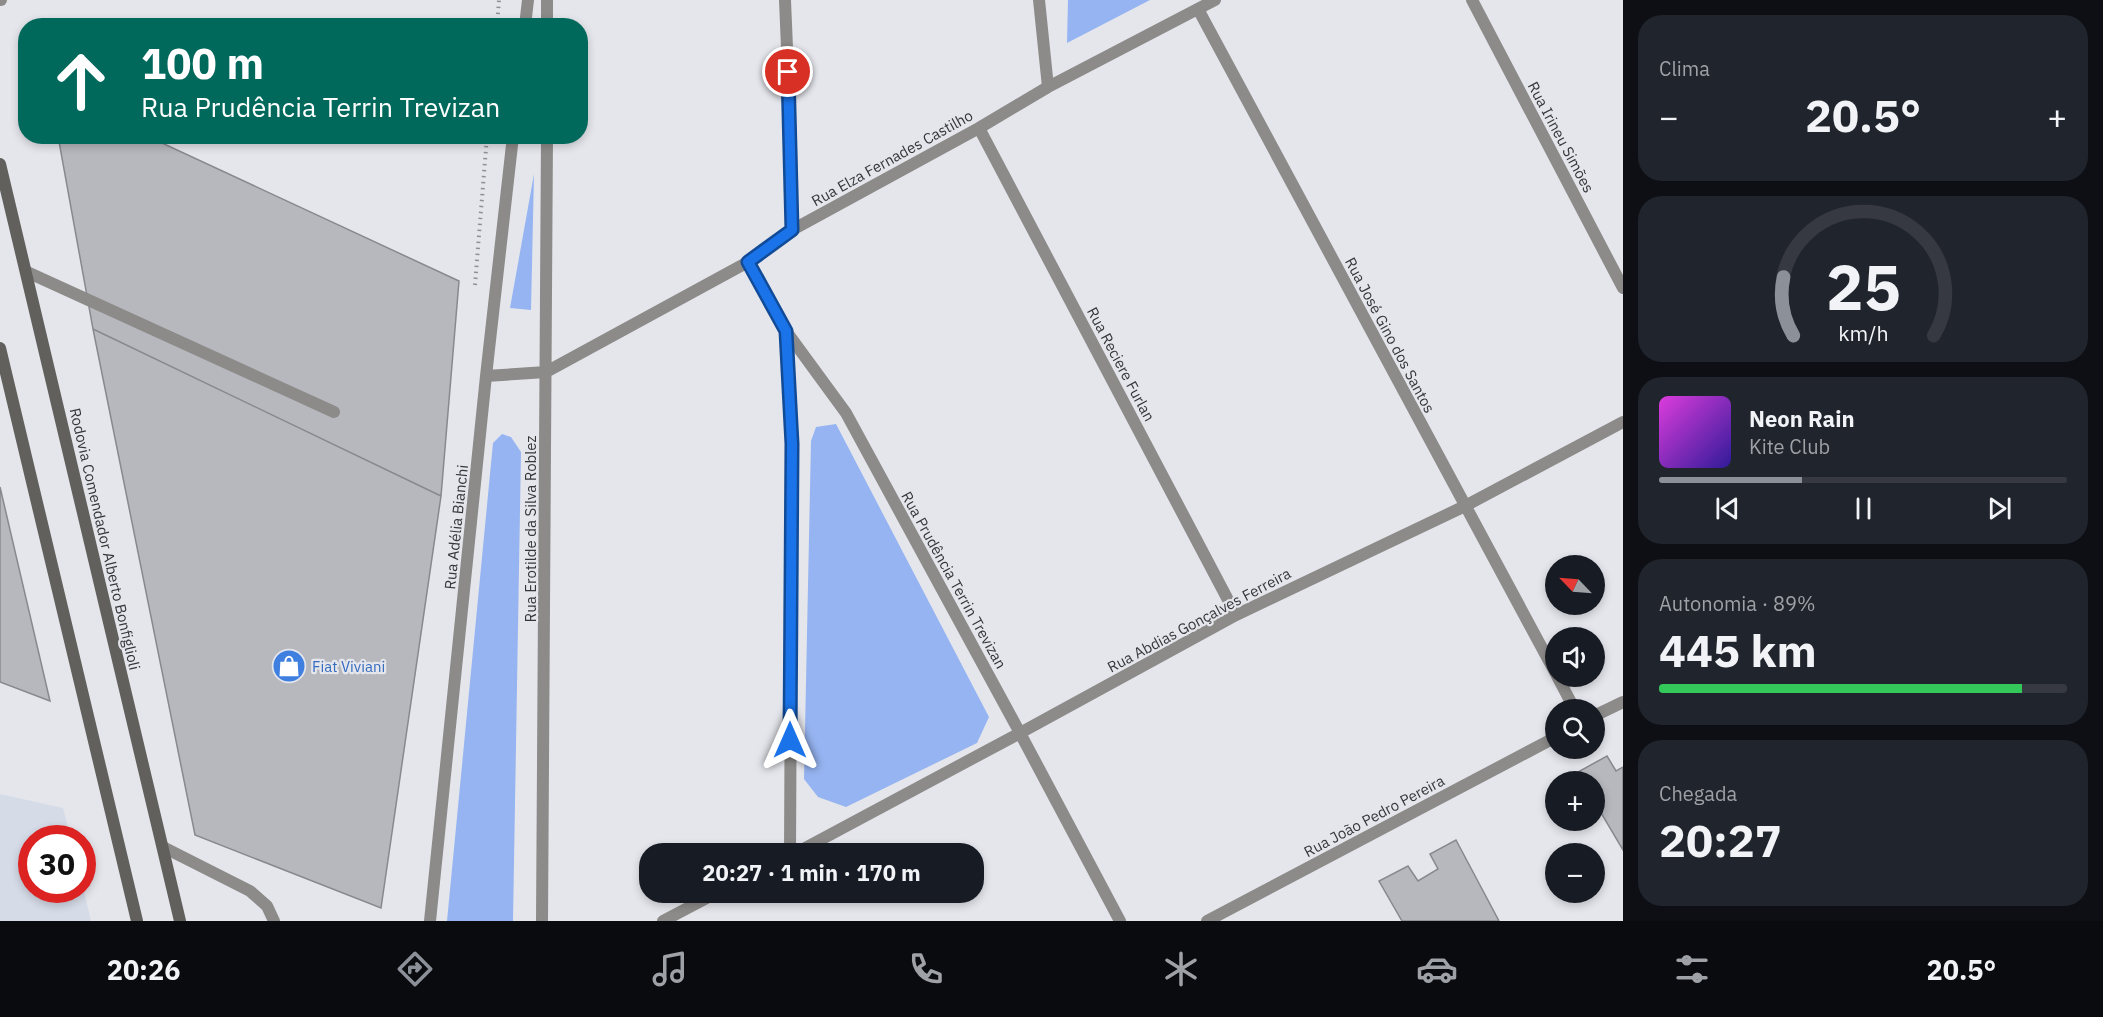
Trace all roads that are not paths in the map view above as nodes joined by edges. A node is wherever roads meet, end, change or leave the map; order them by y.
1 (528, 0) edge
2 (547, 0) edge
3 (785, 0) edge
4 (1039, 0) edge
5 (1215, 0) edge
6 (1472, 0) edge
7 (1198, 9) junction
8 (526, 18) edge
9 (547, 18) edge
10 (1048, 87) junction
11 (979, 128) junction
12 (512, 144) edge
13 (547, 144) edge
14 (0, 164) edge
15 (792, 230) junction
16 (748, 262) junction
17 (27, 272) junction
18 (1623, 288) edge
19 (786, 331) junction
20 (0, 348) edge
21 (546, 372) junction
22 (486, 376) junction
23 (334, 412) dead end
24 (1623, 422) edge
25 (1465, 506) junction
26 (1236, 615) junction
27 (1545, 655) edge
28 (1623, 702) edge
29 (1605, 711) edge
30 (1020, 733) junction
31 (1545, 743) edge
32 (792, 843) edge
33 (813, 843) edge
34 (163, 847) junction
35 (697, 903) edge
36 (137, 921) edge
37 (180, 921) edge
38 (274, 921) edge
39 (430, 921) edge
40 (542, 921) edge
41 (663, 921) edge
42 (1120, 921) edge
43 (1207, 921) edge

1 - 8 street
2 - 9 street
3 - 15 street
4 - 10 street
5 - 7 street, Rua Elza Fernades Castilho
6 - 18 street, Rua Irineu Simões
7 - 10 street, Rua Elza Fernades Castilho
7 - 25 street, Rua José Gino dos Santos
10 - 11 street, Rua Elza Fernades Castilho
11 - 15 street, Rua Elza Fernades Castilho
11 - 26 street, Rua Reciere Furlan
12 - 22 street, Rua Adélia Bianchi
13 - 21 street, Rua Erotilde da Silva Roblez
14 - 17 main road, Rodovia Comendador Alberto Bonfiglioli
15 - 16 street, Rua Elza Fernades Castilho
16 - 19 street, Rua Prudência Terrin Trevizan
16 - 21 street, Rua Elza Fernades Castilho
17 - 23 street
17 - 34 main road, Rodovia Comendador Alberto Bonfiglioli
19 - 30 street, Rua Prudência Terrin Trevizan
19 - 32 street
20 - 36 main road
21 - 22 street, Rua Elza Fernades Castilho
21 - 40 street, Rua Erotilde da Silva Roblez
22 - 39 street, Rua Adélia Bianchi
24 - 25 street, Rua Abdias Gonçalves Ferreira
25 - 26 street, Rua Abdias Gonçalves Ferreira
25 - 27 street, Rua José Gino dos Santos
26 - 30 street, Rua Abdias Gonçalves Ferreira
28 - 29 street
30 - 33 street, Rua Abdias Gonçalves Ferreira
30 - 42 street, Rua Prudência Terrin Trevizan
31 - 43 street, Rua João Pedro Pereira
34 - 37 main road, Rodovia Comendador Alberto Bonfiglioli
34 - 38 street
35 - 41 street

